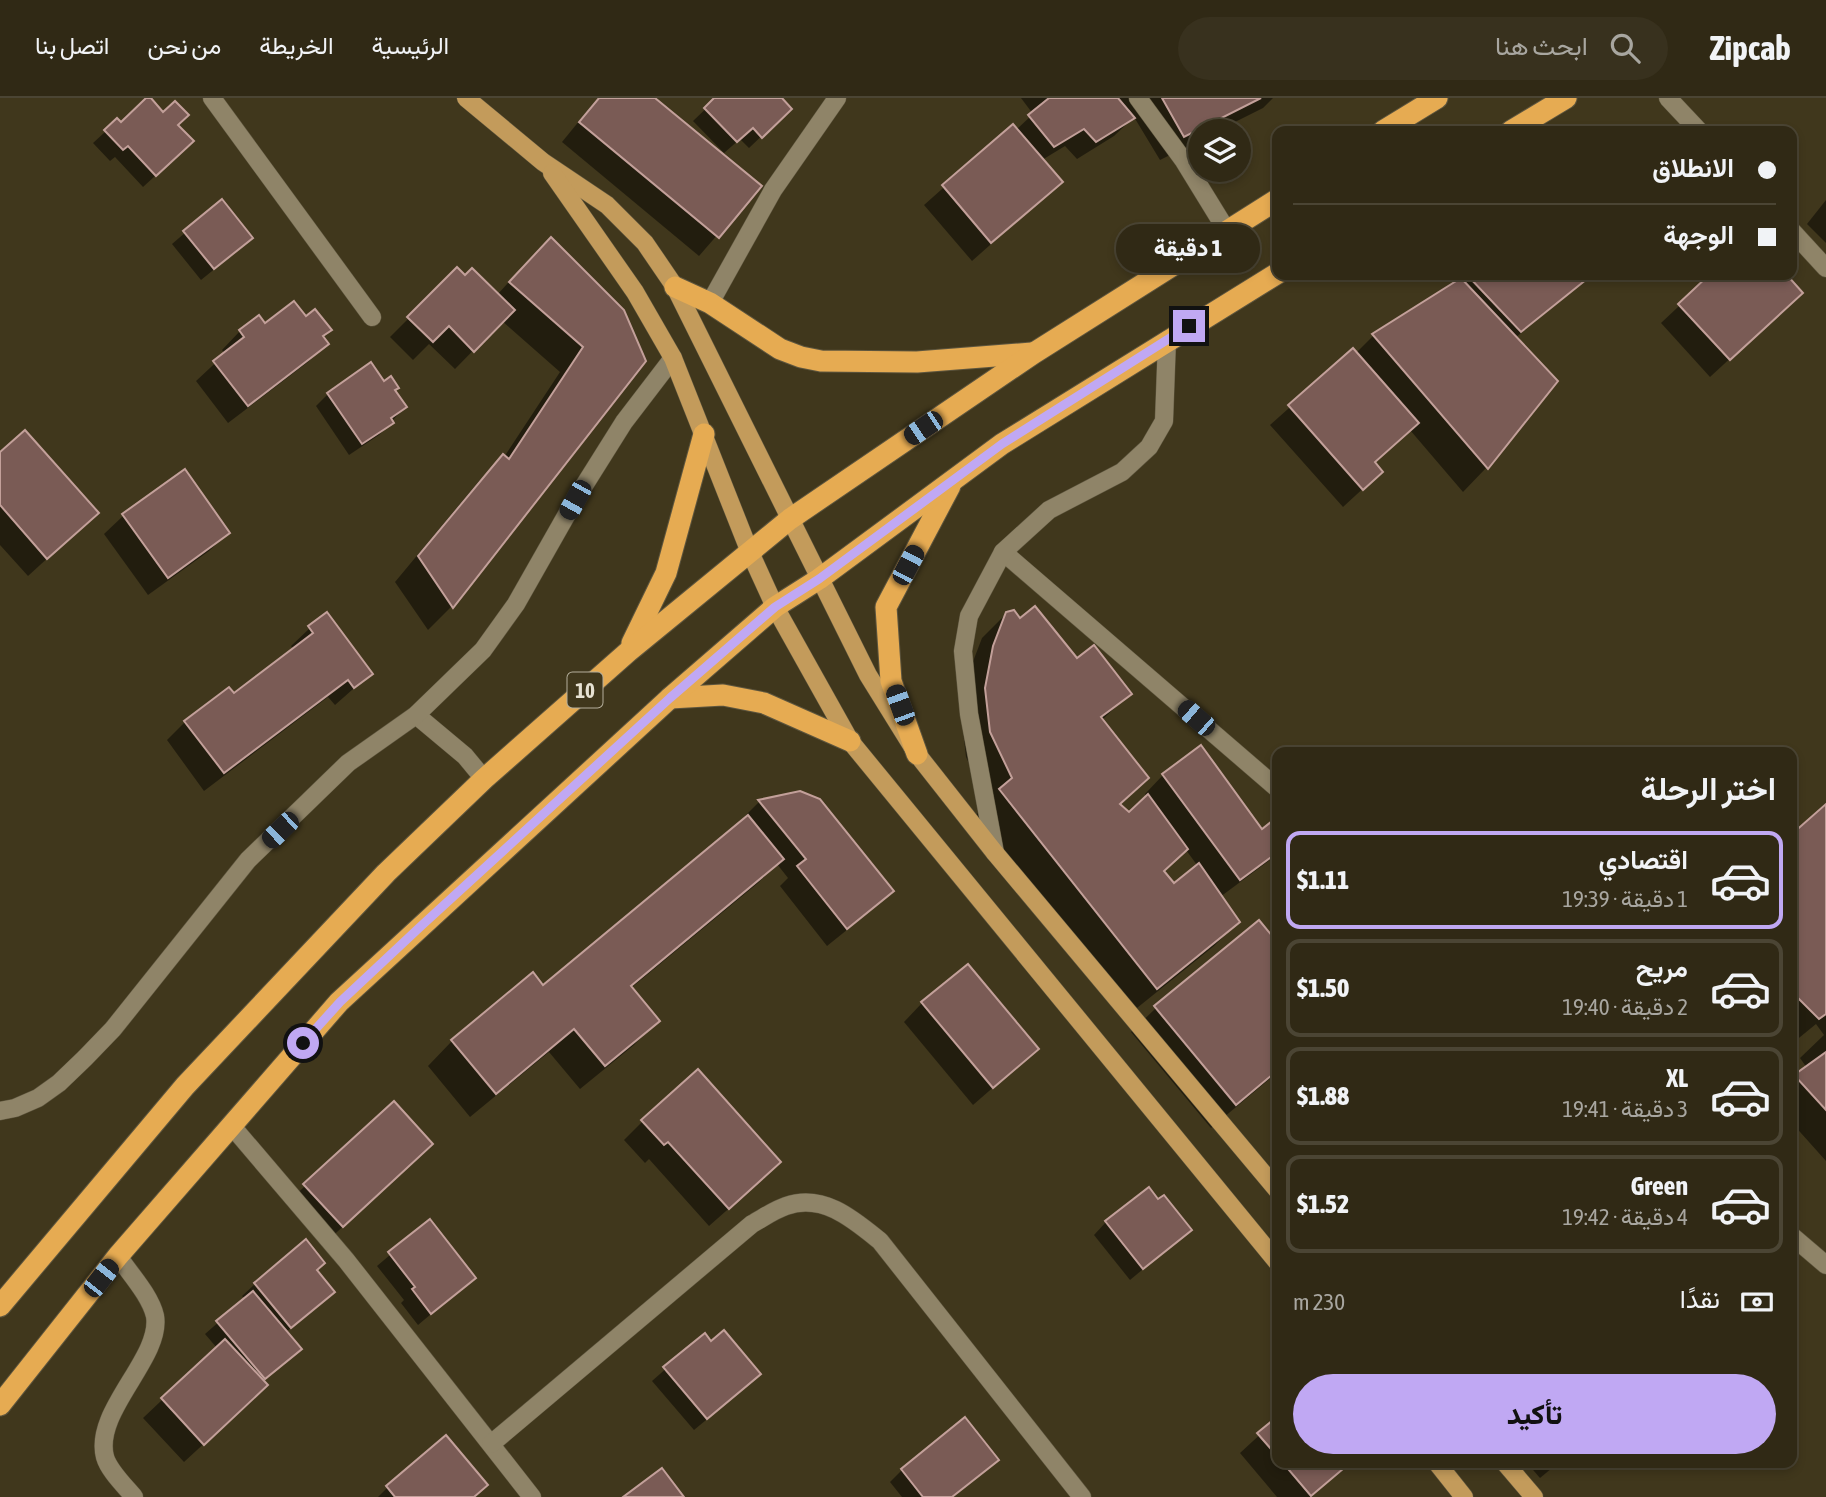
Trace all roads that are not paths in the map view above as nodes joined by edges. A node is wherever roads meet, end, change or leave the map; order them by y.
1 (212, 98) edge
2 (467, 98) edge
3 (836, 98) edge
4 (1138, 98) edge
5 (1437, 98) edge
6 (1566, 98) edge
7 (1668, 98) edge
8 (1391, 126) edge
9 (1519, 126) edge
10 (1694, 126) edge
11 (543, 162) junction
12 (1272, 203) edge
13 (1227, 231) junction
14 (1797, 236) edge
15 (1826, 268) edge
16 (1272, 277) edge
17 (675, 287) junction
18 (710, 303) junction
19 (372, 317) dead end
20 (1167, 340) junction
21 (1034, 353) junction
22 (673, 358) junction
23 (704, 434) junction
24 (953, 479) junction
25 (790, 519) junction
26 (749, 550) junction
27 (1003, 552) junction
28 (819, 579) junction
29 (775, 607) junction
30 (629, 651) junction
31 (670, 698) junction
32 (416, 715) junction
33 (850, 741) junction
34 (917, 754) junction
35 (484, 779) junction
36 (1272, 784) edge
37 (995, 853) junction
38 (0, 1111) edge
39 (231, 1125) junction
40 (1272, 1184) edge
41 (1797, 1240) edge
42 (118, 1256) junction
43 (1272, 1256) edge
44 (1826, 1265) edge
45 (0, 1306) edge
46 (0, 1405) edge
47 (491, 1444) junction
48 (1441, 1468) edge
49 (1509, 1468) edge
50 (134, 1497) edge
51 (532, 1497) edge
52 (1082, 1497) edge
53 (1464, 1497) edge
54 (1534, 1497) edge

1 - 19 street
2 - 11 main road
3 - 18 street
4 - 13 street
5 - 8 highway
6 - 9 highway
7 - 10 street
11 - 17 main road
11 - 22 main road
12 - 13 highway, 10
13 - 21 highway, 10
14 - 15 street
16 - 20 highway
17 - 18 highway
17 - 25 main road
18 - 21 highway
20 - 24 highway
20 - 27 street
21 - 25 highway, 10
22 - 23 main road
22 - 32 street
23 - 26 main road
23 - 30 highway
24 - 28 highway
24 - 34 highway
25 - 26 highway, 10
25 - 28 main road
26 - 29 main road
26 - 30 highway, 10
27 - 36 street
27 - 37 street
28 - 29 highway
28 - 34 main road
29 - 31 highway
29 - 33 main road
30 - 35 highway, 10
31 - 33 highway
31 - 39 highway
32 - 35 street
32 - 38 street
33 - 43 main road
34 - 37 main road
35 - 45 highway, 10
37 - 40 main road
39 - 42 highway
39 - 47 street
41 - 44 street
42 - 46 highway
42 - 50 street
47 - 51 street
47 - 52 street
48 - 53 main road
49 - 54 main road

